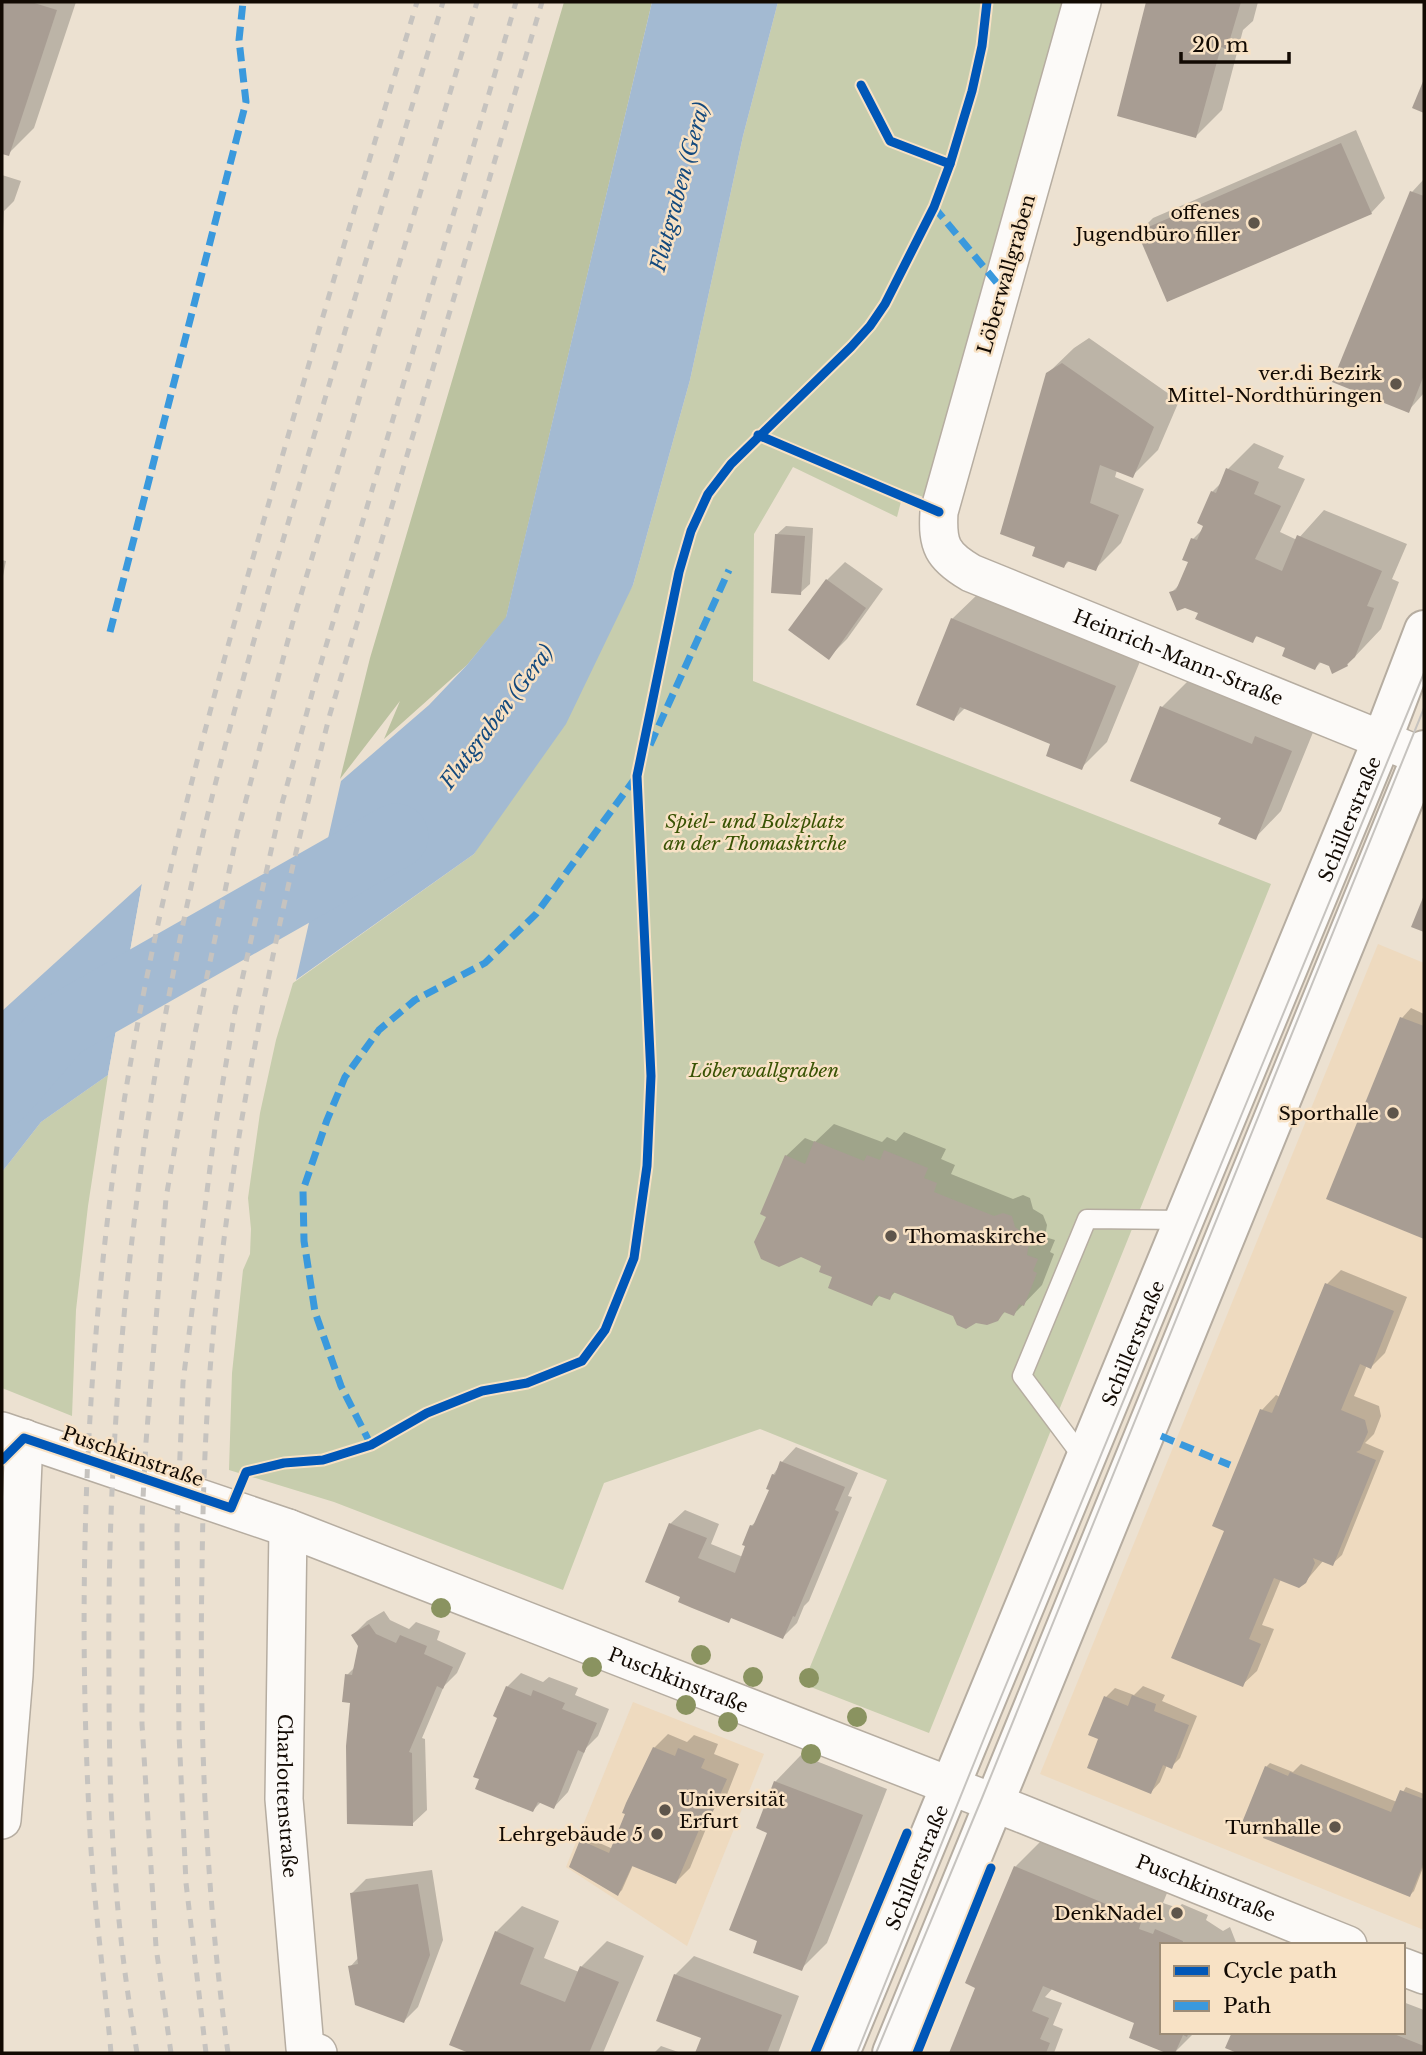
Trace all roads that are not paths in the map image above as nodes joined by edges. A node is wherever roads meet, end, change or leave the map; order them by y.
1 (1082, 2) edge
2 (940, 547) joint
3 (1424, 630) edge
4 (1382, 740) junction
5 (1423, 754) edge
6 (1184, 1220) junction
7 (13, 1435) edge
8 (1085, 1461) junction
9 (288, 1528) junction
10 (952, 1787) junction
11 (994, 1803) junction
12 (2, 1820) edge
13 (1343, 1943) edge
14 (1405, 1968) edge
15 (1424, 1975) edge
16 (318, 2053) edge
17 (840, 2053) edge
18 (891, 2053) edge

1 - 2 street, Löberwallgraben
2 - 4 street, Heinrich-Mann-Straße
3 - 4 main road, Schillerstraße
4 - 5 street, Heinrich-Mann-Straße
4 - 6 main road, Schillerstraße
5 - 11 main road
6 - 8 main road, Schillerstraße
6 - 8 lane
7 - 9 street, Puschkinstraße
7 - 12 street
8 - 10 main road, Schillerstraße
9 - 10 street, Puschkinstraße
9 - 16 street, Charlottenstraße
10 - 11 street, Puschkinstraße
10 - 17 main road, Schillerstraße
11 - 13 street, Puschkinstraße
11 - 18 main road
14 - 15 street

